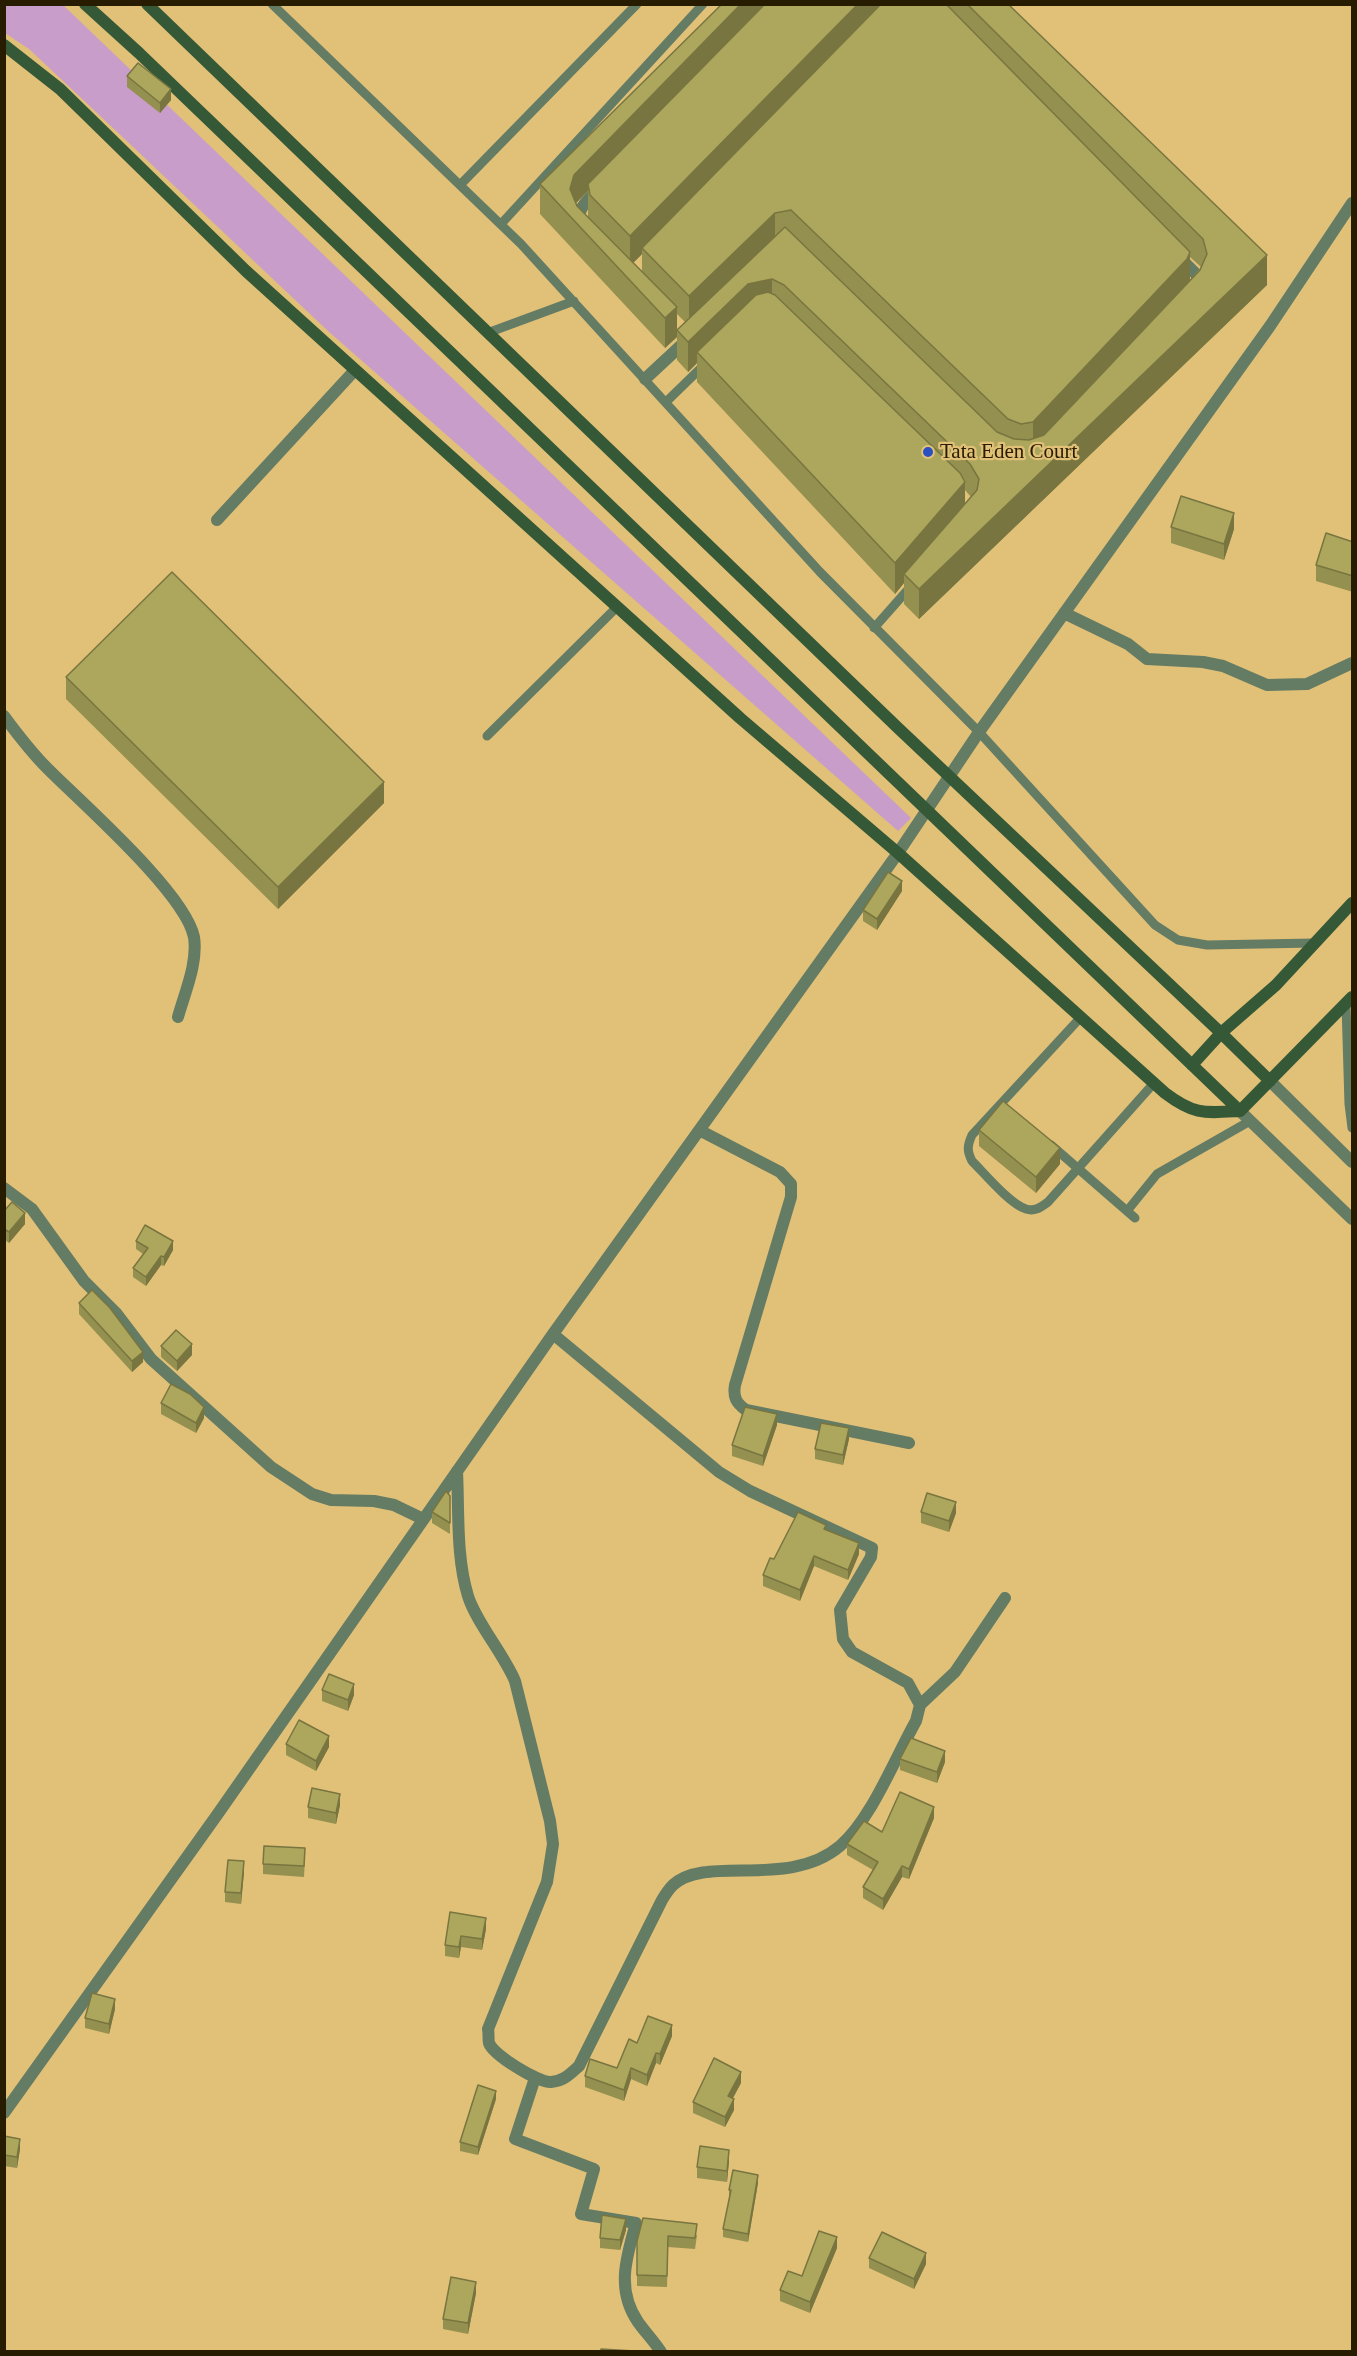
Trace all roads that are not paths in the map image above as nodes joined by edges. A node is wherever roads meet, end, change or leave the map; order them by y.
1 (85, 4) edge
2 (147, 4) edge
3 (273, 4) edge
4 (637, 4) edge
5 (703, 4) edge
6 (4, 45) edge
7 (610, 177) edge
8 (460, 185) junction
9 (1353, 203) edge
10 (501, 224) junction
11 (591, 238) edge
12 (1172, 250) edge
13 (574, 301) junction
14 (1186, 303) edge
15 (490, 332) junction
16 (689, 333) edge
17 (713, 357) edge
18 (355, 370) junction
19 (645, 379) junction
20 (666, 402) junction
21 (217, 520) dead end
22 (920, 576) edge
23 (617, 607) junction
24 (1064, 613) junction
25 (874, 627) junction
26 (1353, 663) edge
27 (4, 716) edge
28 (979, 732) junction
29 (487, 736) dead end
30 (950, 775) junction
31 (927, 812) junction
32 (898, 854) junction
33 (1353, 903) edge
34 (1314, 943) junction
35 (1349, 1000) edge
36 (178, 1017) dead end
37 (1081, 1017) junction
38 (1221, 1033) junction
39 (1192, 1065) junction
40 (1269, 1081) junction
41 (1154, 1083) junction
42 (1003, 1101) junction
43 (1011, 1109) edge
44 (1240, 1111) junction
45 (1250, 1121) junction
46 (1353, 1128) edge
47 (701, 1131) junction
48 (1045, 1140) edge
49 (1353, 1162) edge
50 (1079, 1170) junction
51 (4, 1188) edge
52 (1127, 1211) junction
53 (1135, 1218) dead end
54 (1353, 1219) edge
55 (553, 1334) junction
56 (909, 1443) dead end
57 (457, 1471) junction
58 (423, 1519) junction
59 (1005, 1598) dead end
60 (920, 1705) junction
61 (536, 2078) junction
62 (4, 2113) edge
63 (661, 2352) edge

1 - 31 street
2 - 15 street
3 - 8 lane
4 - 8 lane
5 - 10 lane
6 - 18 street
7 - 11 street
8 - 10 lane
9 - 24 street
10 - 13 lane
12 - 14 street
13 - 15 lane
13 - 19 lane
15 - 30 street
16 - 19 street
17 - 20 lane
18 - 21 street
18 - 23 street
19 - 20 lane
20 - 25 lane
22 - 25 lane
23 - 29 lane
23 - 32 street
24 - 26 street
24 - 28 street
25 - 28 lane
27 - 36 street
28 - 30 street
28 - 34 lane
30 - 31 street
30 - 38 street
31 - 32 street
31 - 39 street
32 - 37 street
32 - 47 street
33 - 34 street
34 - 38 street
35 - 40 street
35 - 46 lane
37 - 41 street
37 - 42 lane
38 - 39 street
38 - 40 street
39 - 44 street
40 - 44 street
40 - 49 street
41 - 44 street
41 - 50 lane
42 - 43 lane
42 - 50 lane
44 - 45 street
45 - 52 lane
45 - 54 street
47 - 55 street
47 - 56 street
48 - 50 lane
50 - 52 lane
51 - 58 street
52 - 53 lane
55 - 57 street
55 - 60 street
57 - 58 street
57 - 61 street
58 - 62 street
59 - 60 street
60 - 61 street
61 - 63 street

